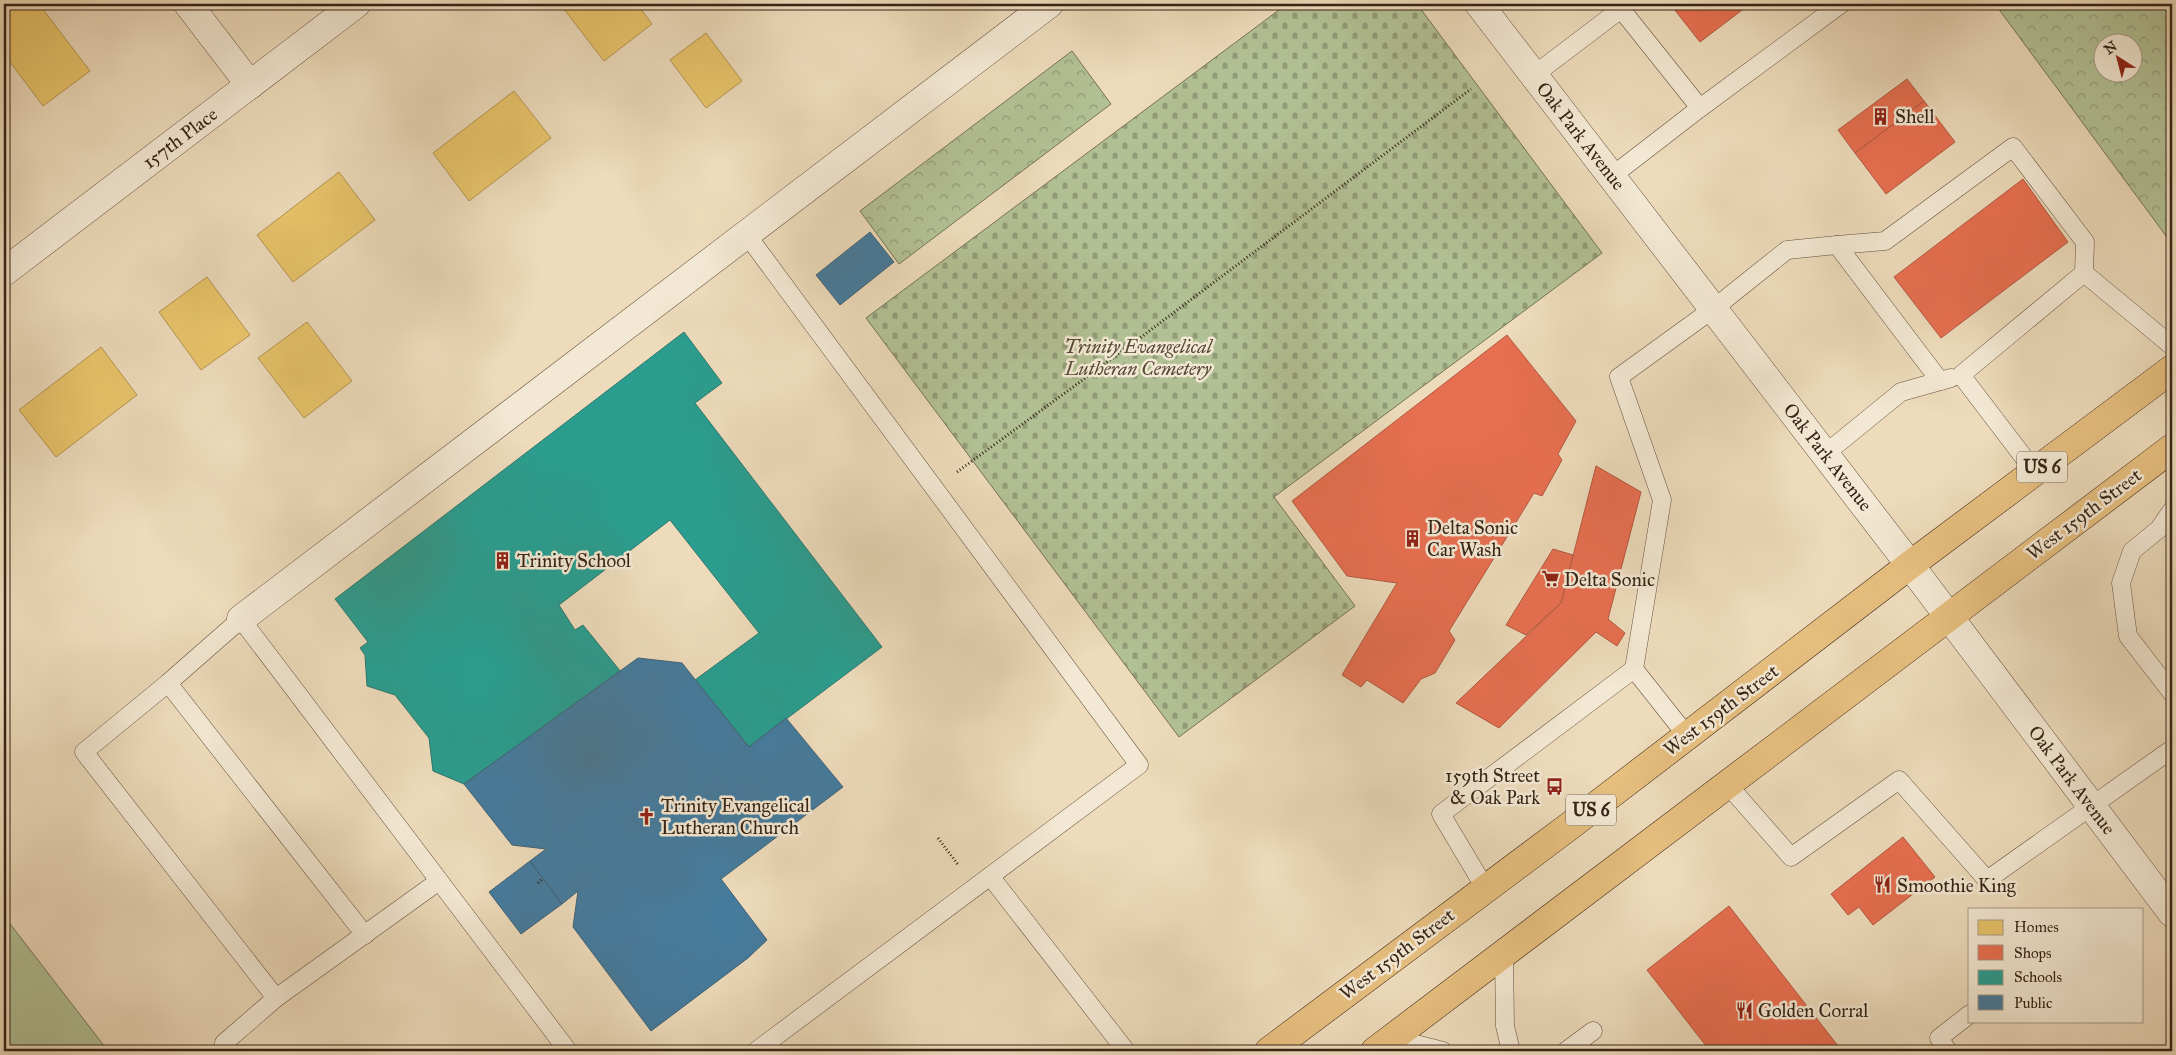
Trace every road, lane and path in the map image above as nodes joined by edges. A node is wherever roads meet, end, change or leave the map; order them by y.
1 (188, 4) edge
2 (356, 4) edge
3 (1049, 4) edge
4 (1480, 4) edge
5 (1841, 4) edge
6 (1534, 75) junction
7 (250, 85) junction
8 (1471, 89) dead end
9 (1700, 108) junction
10 (1612, 176) junction
11 (747, 236) junction
12 (1837, 245) junction
13 (4, 272) edge
14 (2084, 273) junction
15 (1712, 309) junction
16 (2172, 346) edge
17 (2172, 369) edge
18 (1961, 375) junction
19 (1940, 381) junction
20 (1826, 454) junction
21 (2169, 457) edge
22 (2035, 472) junction
23 (934, 488) junction
24 (2172, 510) edge
25 (1910, 564) junction
26 (1948, 616) junction
27 (241, 619) junction
28 (1634, 669) junction
29 (168, 683) junction
30 (2172, 693) edge
31 (1687, 736) junction
32 (2172, 749) edge
33 (1727, 784) junction
34 (2092, 807) junction
35 (990, 876) junction
36 (543, 878) dead end
37 (440, 881) junction
38 (538, 883) dead end
39 (1485, 888) junction
40 (2172, 913) edge
41 (365, 935) junction
42 (1504, 954) junction
43 (276, 998) junction
44 (1968, 1016) edge
45 (1593, 1031) dead end
46 (1383, 1045) edge
47 (222, 1051) edge
48 (568, 1051) edge
49 (756, 1051) edge
50 (1126, 1051) edge
51 (1269, 1051) edge
52 (1443, 1051) edge
53 (1511, 1051) edge
54 (1566, 1051) edge
55 (1948, 1051) edge

1 - 7 street
2 - 7 street, 157th Place
3 - 11 street
4 - 6 street, Oak Park Avenue
5 - 9 lane
6 - 9 lane
6 - 10 street, Oak Park Avenue
7 - 13 street, 157th Place
8 - 23 path
9 - 10 lane
10 - 15 street, Oak Park Avenue
11 - 23 lane
11 - 27 street
12 - 14 lane
12 - 15 lane
12 - 19 lane
14 - 16 lane
14 - 18 lane
15 - 20 street, Oak Park Avenue
15 - 28 lane
17 - 22 main road, West 159th Street / US 6
18 - 19 lane
18 - 22 lane
19 - 20 lane
20 - 25 street, Oak Park Avenue
21 - 26 main road, West 159th Street
22 - 25 main road, West 159th Street / US 6
23 - 35 lane
24 - 30 lane
25 - 26 street, Oak Park Avenue
25 - 31 main road, West 159th Street / US 6
26 - 33 main road, West 159th Street
26 - 34 street, Oak Park Avenue
27 - 29 lane
27 - 37 lane
28 - 31 lane
28 - 39 lane
29 - 41 lane
29 - 43 lane
31 - 39 main road, West 159th Street / US 6
32 - 34 lane
33 - 34 lane
33 - 42 main road, West 159th Street
34 - 40 street, Oak Park Avenue
35 - 49 lane
35 - 50 lane
36 - 38 path
37 - 41 lane
37 - 48 lane
39 - 51 main road, West 159th Street / US 6
41 - 43 lane
42 - 46 main road, West 159th Street
42 - 53 lane
43 - 47 lane
44 - 55 lane
45 - 54 lane
46 - 52 lane

